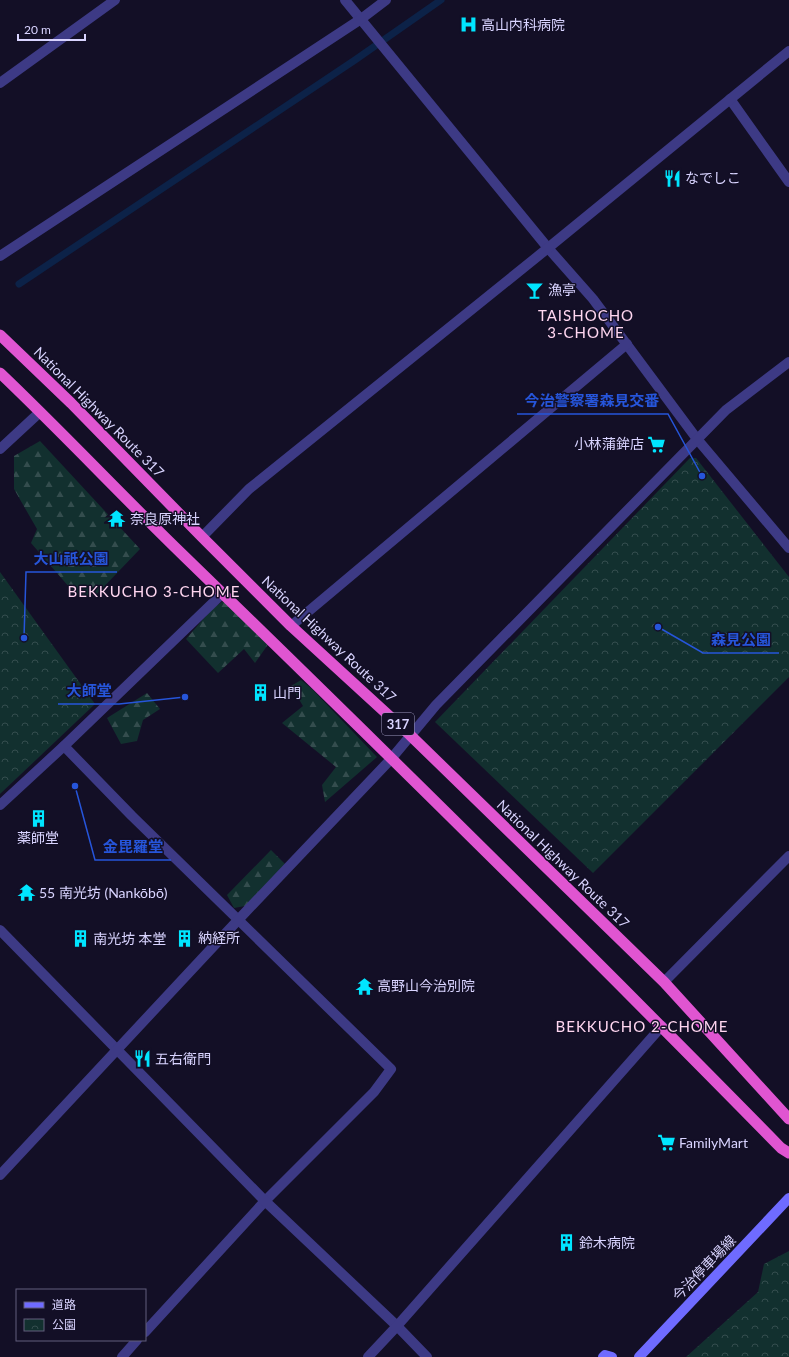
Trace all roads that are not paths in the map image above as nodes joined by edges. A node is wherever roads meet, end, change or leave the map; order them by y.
1 (115, 0) edge
2 (345, 0) edge
3 (386, 0) edge
4 (361, 19) junction
5 (789, 52) edge
6 (0, 83) edge
7 (730, 99) junction
8 (789, 182) edge
9 (548, 248) junction
10 (0, 256) edge
11 (0, 335) edge
12 (627, 344) junction
13 (789, 362) edge
14 (0, 373) edge
15 (40, 412) junction
16 (698, 438) junction
17 (0, 449) edge
18 (202, 537) junction
19 (789, 548) edge
20 (222, 593) junction
21 (291, 626) junction
22 (410, 735) junction
23 (64, 746) junction
24 (391, 759) junction
25 (0, 805) edge
26 (789, 856) edge
27 (239, 919) junction
28 (0, 930) edge
29 (664, 982) junction
30 (662, 1026) junction
31 (116, 1050) junction
32 (789, 1119) edge
33 (789, 1153) edge
34 (0, 1175) edge
35 (789, 1198) edge
36 (265, 1201) junction
37 (397, 1326) junction
38 (146, 1331) edge
39 (136, 1341) edge
40 (122, 1357) edge
41 (368, 1357) edge
42 (427, 1357) edge
43 (603, 1357) edge
44 (612, 1357) edge
45 (639, 1357) edge

1 - 6 street
2 - 4 street
3 - 4 street
4 - 9 street
4 - 10 street
5 - 7 street
7 - 8 street
7 - 9 street
9 - 12 street
9 - 18 street
11 - 18 highway, National Highway Route 317 / 317
12 - 16 street
12 - 21 street
13 - 16 street
14 - 15 highway, 317
15 - 17 street
15 - 20 highway, 317
16 - 19 street
16 - 22 street
18 - 21 highway, National Highway Route 317 / 317
20 - 23 street
20 - 24 highway, 317
21 - 22 highway, National Highway Route 317 / 317
22 - 24 street
22 - 29 highway, National Highway Route 317 / 317
23 - 25 street
23 - 27 street
24 - 27 street
24 - 30 highway, 317
26 - 29 street
27 - 31 street
27 - 36 street
28 - 31 street
29 - 32 highway, National Highway Route 317 / 317
30 - 33 highway, 317
30 - 37 street
31 - 34 street
31 - 36 street
35 - 45 main road, 今治停車場線
36 - 37 street
36 - 38 street
37 - 41 street
37 - 42 street
39 - 40 street
43 - 44 main road

